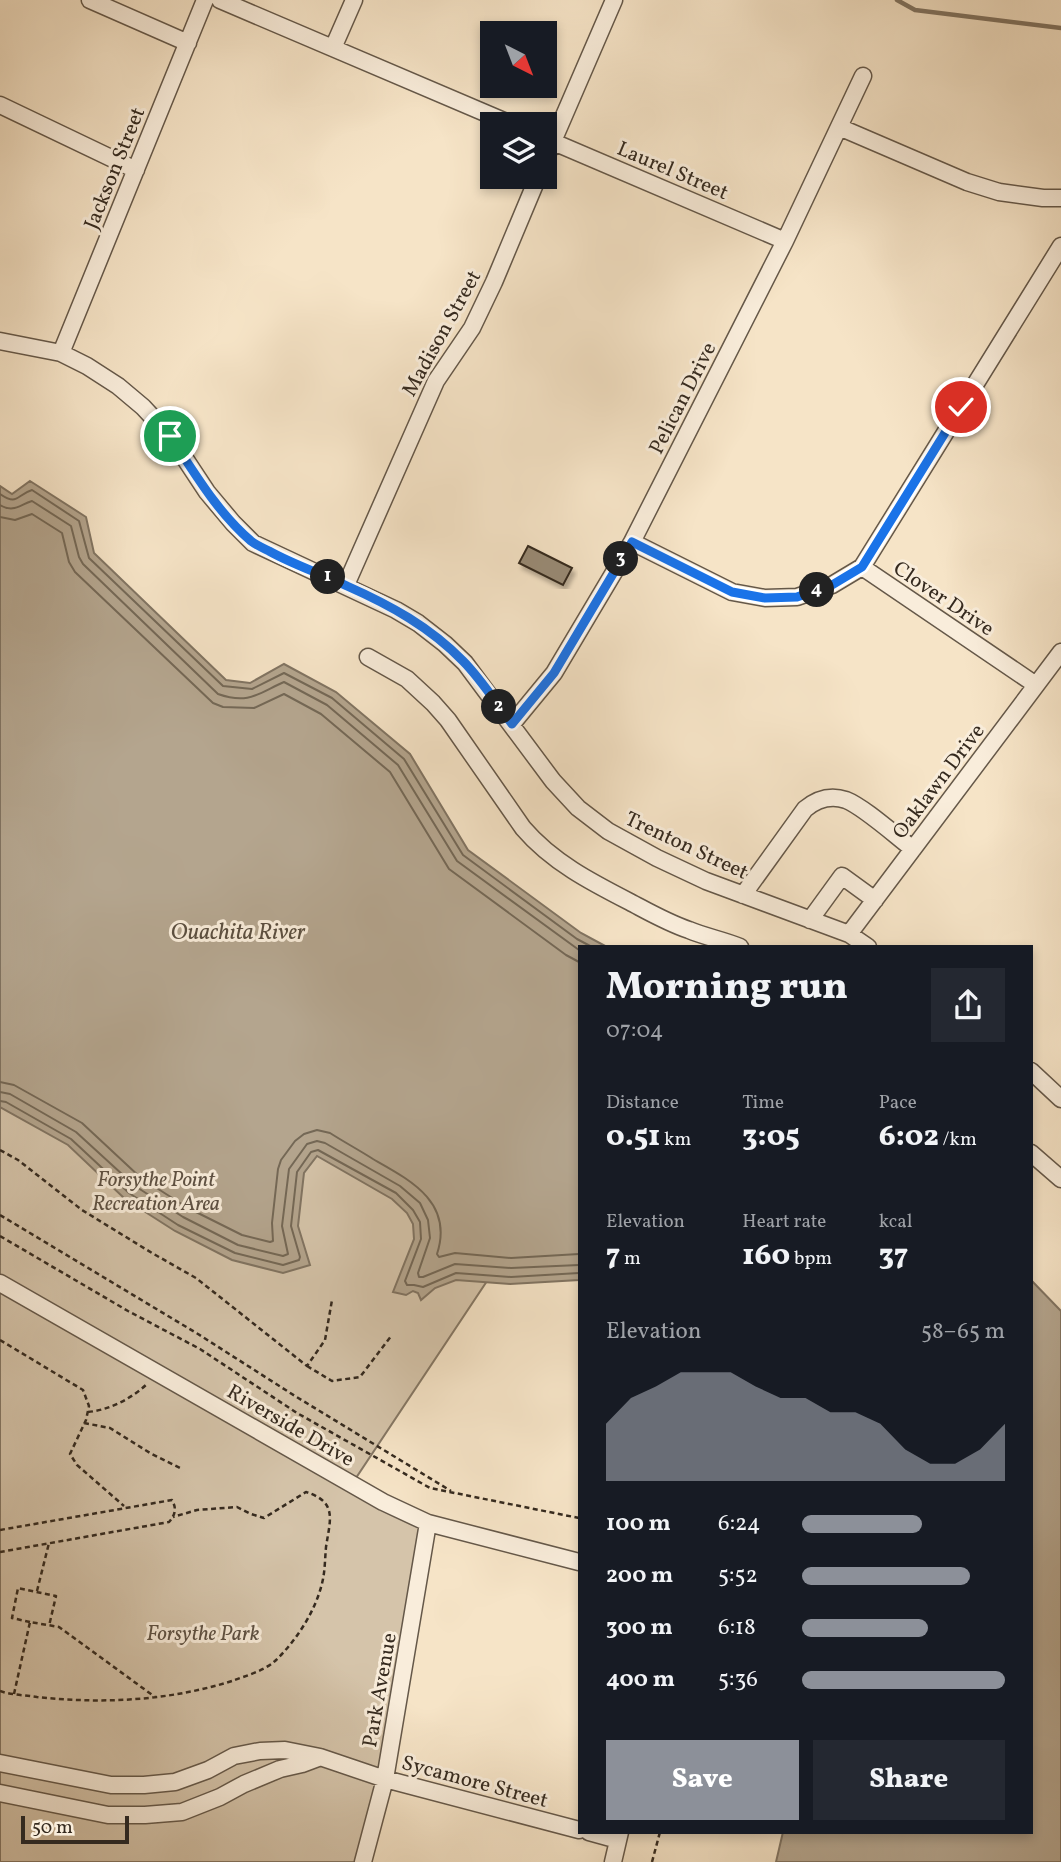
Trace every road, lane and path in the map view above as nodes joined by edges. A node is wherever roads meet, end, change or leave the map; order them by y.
1 (90, 0) edge
2 (205, 0) edge
3 (220, 0) edge
4 (354, 0) edge
5 (614, 0) edge
6 (188, 43) junction
7 (333, 48) junction
8 (863, 76) dead end
9 (0, 105) edge
10 (483, 112) edge
11 (557, 123) edge
12 (839, 127) junction
13 (557, 143) edge
14 (136, 170) junction
15 (533, 189) edge
16 (1061, 198) edge
17 (785, 241) junction
18 (1061, 246) edge
19 (0, 341) edge
20 (61, 353) junction
21 (632, 542) junction
22 (862, 567) junction
23 (346, 585) junction
24 (1061, 652) edge
25 (368, 657) dead end
26 (1036, 685) junction
27 (512, 724) junction
28 (913, 849) junction
29 (743, 895) junction
30 (875, 901) junction
31 (810, 920) junction
32 (849, 934) junction
33 (734, 945) edge
34 (865, 945) edge
35 (1033, 1073) edge
36 (1061, 1099) edge
37 (0, 1150) edge
38 (1033, 1155) edge
39 (1061, 1179) edge
40 (0, 1215) edge
41 (0, 1236) edge
42 (0, 1283) edge
43 (332, 1300) dead end
44 (392, 1335) dead end
45 (0, 1340) edge
46 (307, 1366) junction
47 (149, 1382) dead end
48 (88, 1412) junction
49 (84, 1423) junction
50 (180, 1468) dead end
51 (455, 1493) junction
52 (126, 1508) junction
53 (173, 1517) junction
54 (578, 1518) edge
55 (428, 1523) junction
56 (0, 1531) edge
57 (49, 1543) junction
58 (0, 1552) edge
59 (578, 1562) edge
60 (37, 1592) junction
61 (30, 1622) junction
62 (49, 1626) junction
63 (0, 1691) edge
64 (14, 1694) junction
65 (155, 1697) junction
66 (320, 1757) junction
67 (3, 1763) edge
68 (385, 1779) junction
69 (129, 1785) junction
70 (1, 1793) edge
71 (122, 1815) junction
72 (578, 1830) edge
73 (659, 1834) edge
74 (619, 1836) edge
75 (363, 1862) edge
76 (612, 1862) edge
77 (652, 1862) edge

1 - 6 street
2 - 6 street, Jackson Street
3 - 7 street
4 - 7 street
5 - 11 street
6 - 14 street, Jackson Street
7 - 10 street
8 - 12 street, Pelican Drive
9 - 14 street
12 - 16 street
12 - 17 street, Pelican Drive
13 - 17 street, Laurel Street
14 - 20 street, Jackson Street
15 - 23 street, Madison Street
17 - 21 street, Pelican Drive
18 - 22 street
19 - 20 street, Trenton Street
20 - 23 street, Trenton Street
21 - 22 street, Clover Drive
21 - 27 street, Pelican Drive
22 - 26 street, Clover Drive
23 - 27 street, Trenton Street
24 - 26 street, Oaklawn Drive
25 - 33 street
26 - 28 street, Oaklawn Drive
27 - 29 street, Trenton Street
28 - 29 street
28 - 30 street, Oaklawn Drive
29 - 31 street, Trenton Street
30 - 31 street
30 - 32 street, Oaklawn Drive
31 - 32 street, Trenton Street
32 - 34 street, Trenton Street
35 - 36 street
37 - 46 path
38 - 39 street
40 - 51 path
41 - 51 path
42 - 55 street, Riverside Drive
43 - 46 path
44 - 46 path
45 - 48 path
47 - 48 path
48 - 49 path
49 - 50 path
49 - 52 path
51 - 54 path
52 - 53 path
52 - 56 path
53 - 57 path
53 - 65 path
55 - 59 street, Riverside Drive
55 - 68 street, Park Avenue
57 - 58 path
57 - 60 path
60 - 61 path
60 - 62 path
61 - 62 path
61 - 64 path
62 - 65 path
63 - 64 path
64 - 65 path
66 - 68 street, Sycamore Street
66 - 69 street, Sycamore Street
66 - 71 street
67 - 69 street, Sycamore Street
67 - 70 street
68 - 72 street, Sycamore Street
68 - 75 street, Park Avenue
69 - 71 street
70 - 71 street
73 - 77 path
74 - 76 street

